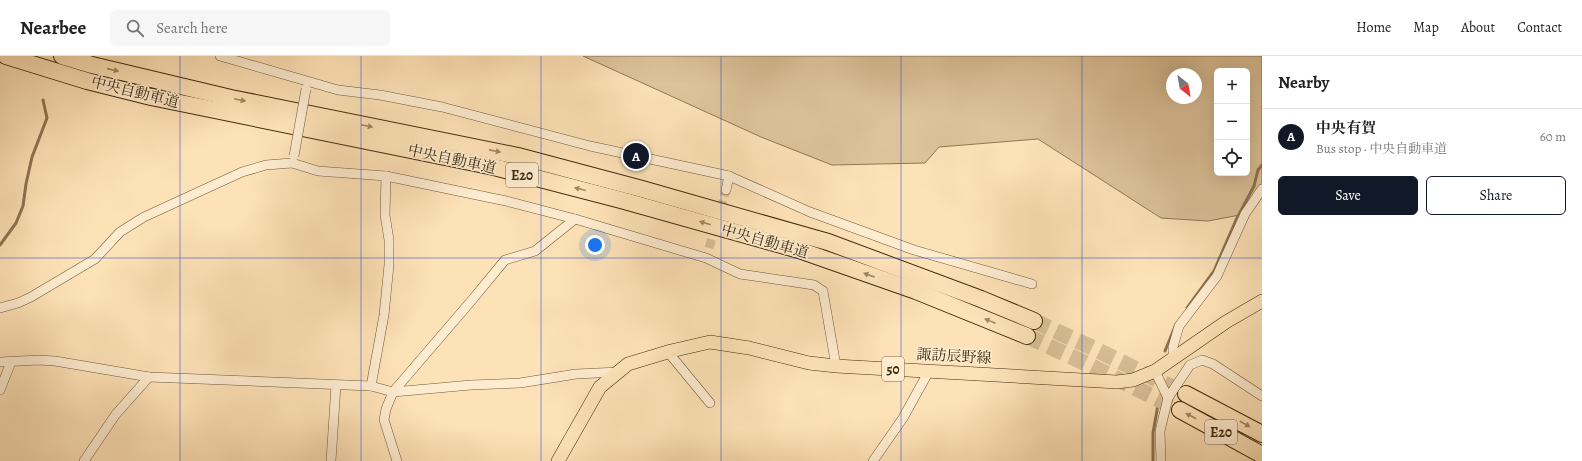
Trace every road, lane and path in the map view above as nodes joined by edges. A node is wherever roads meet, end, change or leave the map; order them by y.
1 (6, 56) edge
2 (62, 56) edge
3 (220, 56) edge
4 (306, 86) junction
5 (293, 160) junction
6 (386, 176) junction
7 (729, 176) junction
8 (1262, 189) edge
9 (726, 190) tunnel mouth
10 (575, 219) junction
11 (709, 248) tunnel mouth
12 (706, 258) junction
13 (1032, 284) dead end
14 (1262, 301) edge
15 (0, 308) edge
16 (1034, 320) tunnel mouth
17 (1027, 336) tunnel mouth
18 (668, 352) junction
19 (1173, 358) junction
20 (0, 362) edge
21 (11, 362) junction
22 (836, 366) junction
23 (929, 371) junction
24 (1155, 371) junction
25 (619, 372) junction
26 (149, 377) junction
27 (336, 385) junction
28 (371, 386) junction
29 (0, 390) edge
30 (393, 392) junction
31 (1186, 394) tunnel mouth
32 (1262, 396) edge
33 (1168, 398) junction
34 (710, 403) dead end
35 (1180, 410) tunnel mouth
36 (1262, 434) edge
37 (1262, 455) edge
38 (84, 461) edge
39 (332, 461) edge
40 (397, 461) edge
41 (558, 461) edge
42 (873, 461) edge
43 (1161, 461) edge

17 -> 1 highway, 中央自動車道 / E20
2 -> 16 highway, 中央自動車道 / E20
3 - 4 street
4 - 5 street, bridge
4 - 7 street
5 - 6 street
5 - 15 street
6 - 10 street
6 - 28 street
7 - 9 street
7 - 13 street
8 - 19 street
10 - 12 street
10 - 30 street
11 - 12 street
12 - 22 street
14 - 19 main road, 諏訪辰野線 / 50
18 - 22 main road, 諏訪辰野線 / 50
18 - 25 main road, 諏訪辰野線 / 50
18 - 34 street
19 - 24 main road, 諏訪辰野線 / 50
20 - 21 street
21 - 26 street
21 - 29 street
22 - 23 main road, 諏訪辰野線 / 50
23 - 24 main road, 諏訪辰野線 / 50
23 - 42 street
24 - 33 street
25 - 30 street
25 - 41 main road, 諏訪辰野線 / 50
26 - 27 street
26 - 38 street
27 - 28 street
27 - 39 street
28 - 30 street
30 - 40 street
31 -> 36 highway, E20
32 - 33 street
33 - 43 street
37 -> 35 highway, E20

